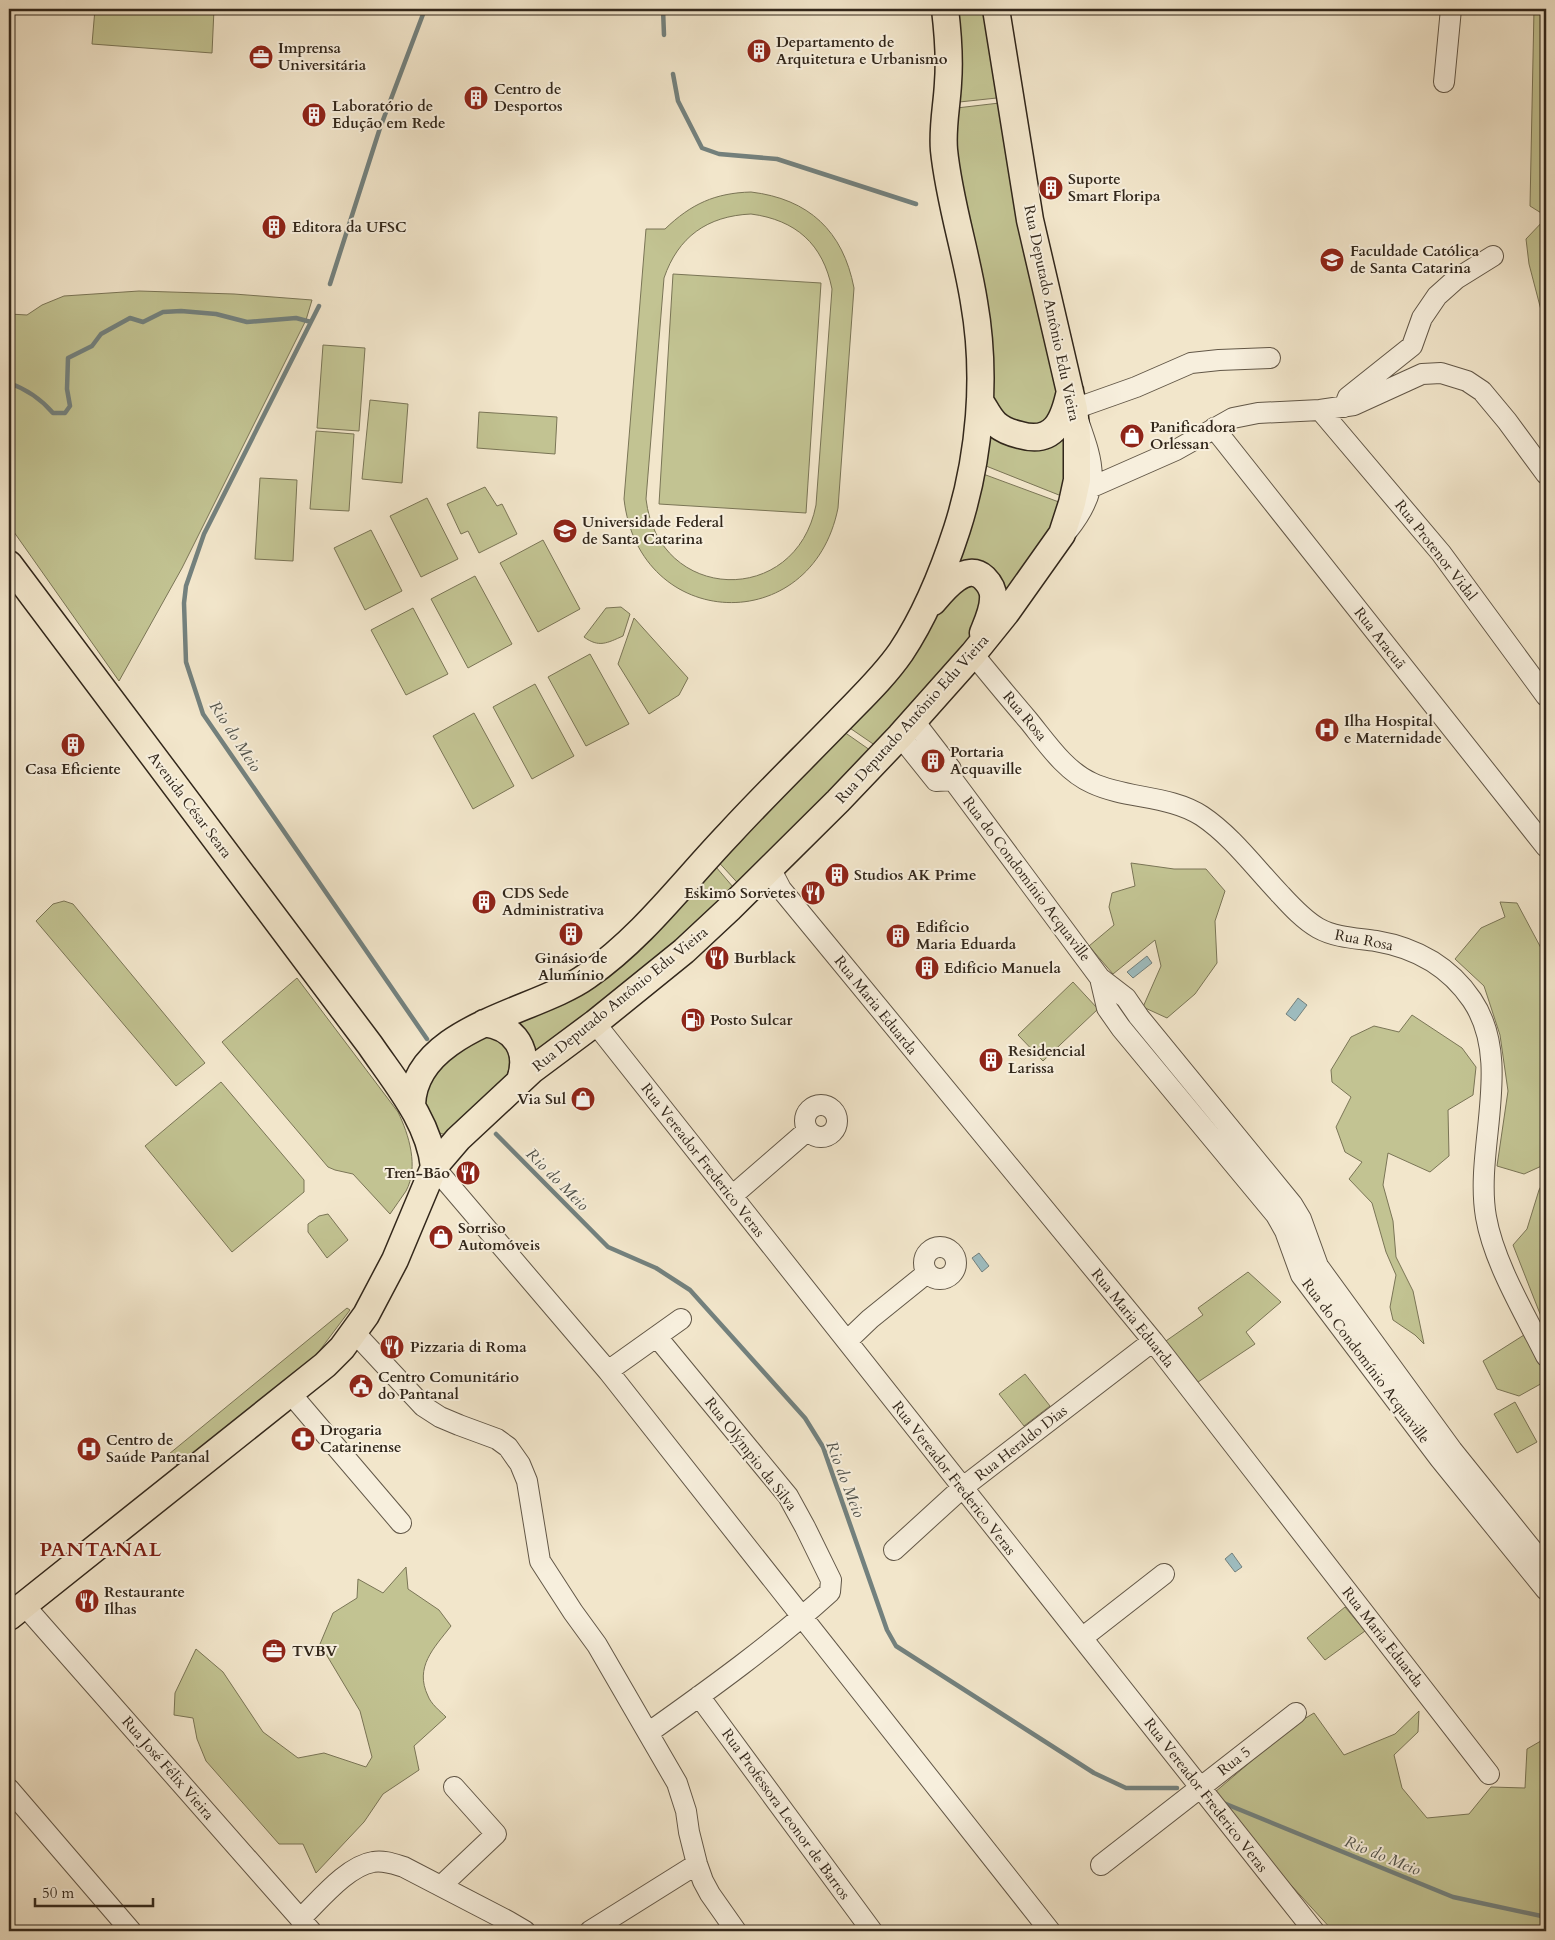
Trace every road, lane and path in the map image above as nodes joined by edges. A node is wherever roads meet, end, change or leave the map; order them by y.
1 (996, 9) edge
2 (1451, 9) edge
3 (943, 14) edge
4 (1444, 82) dead end
5 (1493, 256) dead end
6 (1270, 358) dead end
7 (1346, 394) junction
8 (1072, 400) junction
9 (980, 401) junction
10 (1320, 410) junction
11 (1214, 428) junction
12 (1546, 474) edge
13 (1092, 487) junction
14 (1055, 546) junction
15 (9, 564) edge
16 (922, 614) junction
17 (976, 650) junction
18 (1546, 696) edge
19 (907, 728) junction
20 (1546, 847) edge
21 (770, 868) junction
22 (484, 1023) junction
23 (595, 1023) junction
24 (370, 1045) junction
25 (425, 1066) junction
26 (520, 1080) junction
27 (412, 1105) junction
28 (1211, 1122) junction
29 (426, 1130) junction
30 (808, 1130) dead end
31 (458, 1139) junction
32 (434, 1167) junction
33 (732, 1196) junction
34 (1292, 1204) junction
35 (1276, 1215) junction
36 (927, 1273) dead end
37 (681, 1319) dead end
38 (354, 1332) junction
39 (657, 1337) junction
40 (1360, 1338) junction
41 (847, 1341) junction
42 (1153, 1342) junction
43 (1546, 1356) edge
44 (608, 1371) junction
45 (290, 1394) junction
46 (962, 1488) junction
47 (401, 1523) dead end
48 (1520, 1547) junction
49 (894, 1550) dead end
50 (1546, 1567) edge
51 (1164, 1574) dead end
52 (1546, 1590) edge
53 (16, 1611) edge
54 (802, 1616) junction
55 (1082, 1638) junction
56 (700, 1696) junction
57 (1296, 1713) dead end
58 (648, 1733) junction
59 (1489, 1774) dead end
60 (454, 1786) dead end
61 (1200, 1788) junction
62 (9, 1789) edge
63 (697, 1864) junction
64 (1101, 1865) dead end
65 (441, 1886) junction
66 (306, 1925) edge
67 (1311, 1930) edge
68 (131, 1931) edge
69 (524, 1931) edge
70 (590, 1931) edge
71 (736, 1931) edge
72 (872, 1931) edge
73 (1050, 1931) edge

1 - 8 main road, Rua Deputado Antônio Edu Vieira
2 - 4 street
3 - 9 main road
5 - 7 street
6 - 8 street
7 - 10 street
7 - 12 street
8 - 9 main road
8 - 13 street
8 - 14 main road, Rua Deputado Antônio Edu Vieira
9 - 16 main road
10 - 11 street
10 - 18 street, Rua Protenor Vidal
11 - 13 street
11 - 20 street, Rua Aracuã
13 - 14 street
14 - 17 main road, Rua Deputado Antônio Edu Vieira
15 - 24 main road, Avenida César Seara
16 - 17 main road
16 - 22 main road
17 - 19 main road, Rua Deputado Antônio Edu Vieira
17 - 43 street, Rua Rosa
19 - 21 main road, Rua Deputado Antônio Edu Vieira
19 - 28 street, Rua do Condomínio Acquaville
21 - 23 main road, Rua Deputado Antônio Edu Vieira
21 - 42 street, Rua Maria Eduarda
22 - 25 main road
22 - 26 main road
23 - 26 main road, Rua Deputado Antônio Edu Vieira
23 - 33 street, Rua Vereador Frederico Veras
24 - 25 main road, Avenida César Seara
24 - 27 main road, Avenida César Seara
25 - 27 main road
26 - 31 main road
27 - 29 main road, Avenida César Seara
28 - 34 street, Rua do Condomínio Acquaville
28 - 35 street, Rua do Condomínio Acquaville
29 - 31 main road
29 - 32 main road, Avenida César Seara
30 - 33 street
31 - 32 main road
32 - 38 main road
32 - 44 street
33 - 41 street, Rua Vereador Frederico Veras
34 - 35 street
34 - 40 street, Rua do Condomínio Acquaville
35 - 40 street, Rua do Condomínio Acquaville
36 - 41 street
37 - 39 street
38 - 45 main road
38 - 58 street
39 - 44 street
39 - 54 street, Rua Olýmpio da Silva
40 - 48 street, Rua do Condomínio Acquaville
41 - 46 street, Rua Vereador Frederico Veras
42 - 46 street, Rua Heraldo Dias
42 - 59 street, Rua Maria Eduarda
44 - 54 street
45 - 47 street
45 - 53 main road
46 - 49 street, Rua Heraldo Dias
46 - 55 street, Rua Vereador Frederico Veras
48 - 50 street, Rua do Condomínio Acquaville
48 - 52 street, Rua do Condomínio Acquaville
51 - 55 street
53 - 66 street, Rua José Félix Vieira
54 - 56 street
54 - 73 street
55 - 61 street, Rua Vereador Frederico Veras
56 - 58 street
56 - 72 street, Rua Professora Leonor de Barros
57 - 61 street, Rua 5
58 - 63 street
60 - 65 street
61 - 64 street, Rua 5
61 - 67 street, Rua Vereador Frederico Veras
62 - 68 street
63 - 70 street
63 - 71 street
65 - 66 street
65 - 69 street

